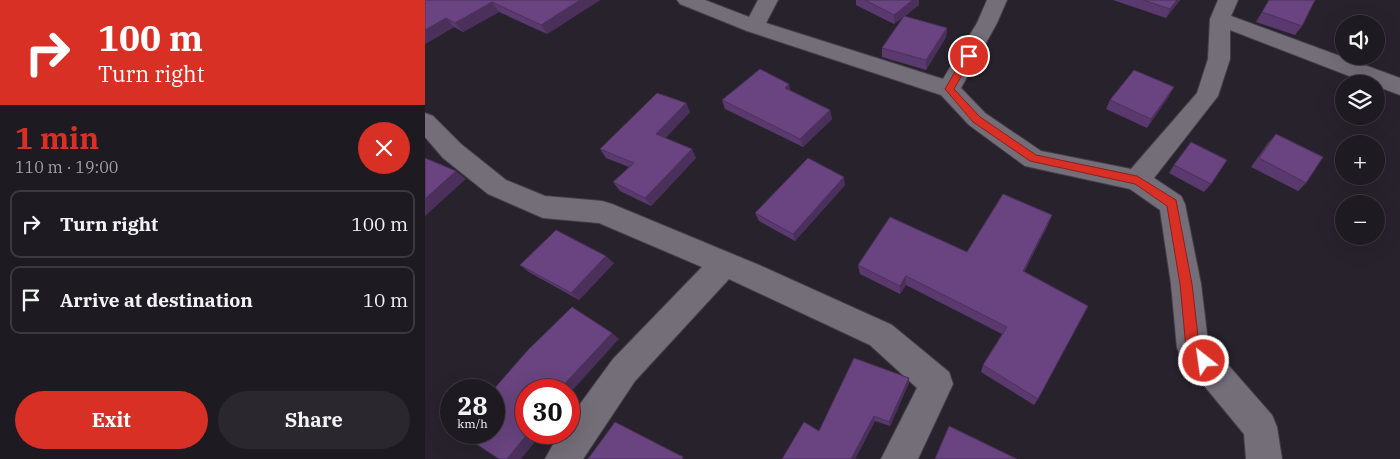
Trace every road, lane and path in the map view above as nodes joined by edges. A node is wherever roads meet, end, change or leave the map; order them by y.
1 (687, 0) edge
2 (768, 0) edge
3 (997, 0) edge
4 (1224, 10) edge
5 (754, 26) junction
6 (1400, 87) edge
7 (949, 89) junction
8 (425, 122) edge
9 (1137, 180) junction
10 (724, 264) junction
11 (563, 459) edge
12 (899, 459) edge
13 (1264, 459) edge

1 - 5 street
2 - 5 street
3 - 7 street
4 - 6 street
4 - 9 street
5 - 7 street
7 - 9 street
8 - 10 street
9 - 13 street
10 - 11 street
10 - 12 street

